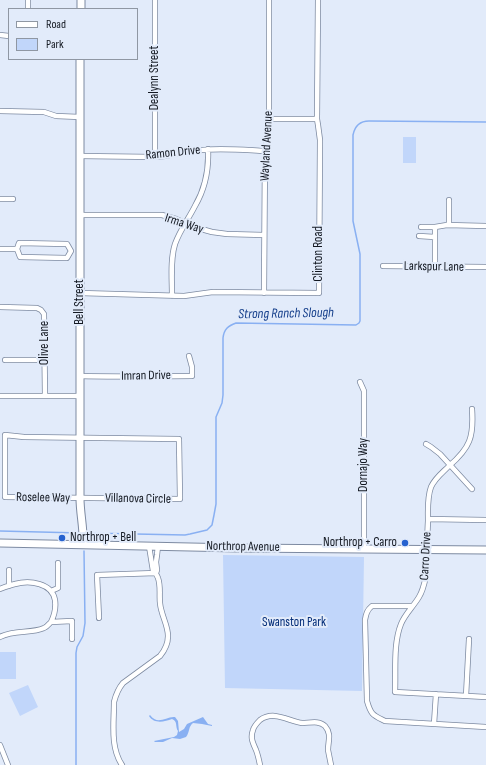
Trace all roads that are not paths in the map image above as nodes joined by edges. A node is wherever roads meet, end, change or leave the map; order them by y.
1 (155, 0) edge
2 (269, 0) edge
3 (318, 0) edge
4 (80, 60) edge
5 (0, 111) edge
6 (80, 117) junction
7 (269, 119) junction
8 (317, 119) junction
9 (208, 149) junction
10 (265, 151) junction
11 (80, 156) junction
12 (155, 157) junction
13 (0, 199) edge
14 (13, 199) dead end
15 (449, 200) dead end
16 (80, 214) junction
17 (186, 223) junction
18 (450, 225) junction
19 (486, 226) edge
20 (421, 227) dead end
21 (435, 227) junction
22 (264, 234) junction
23 (419, 236) dead end
24 (435, 237) junction
25 (0, 249) edge
26 (17, 249) junction
27 (71, 251) junction
28 (80, 251) junction
29 (383, 266) dead end
30 (435, 267) junction
31 (486, 267) edge
32 (80, 293) junction
33 (264, 293) junction
34 (172, 296) junction
35 (0, 307) edge
36 (189, 356) dead end
37 (5, 360) dead end
38 (45, 360) junction
39 (80, 376) junction
40 (360, 382) dead end
41 (0, 396) edge
42 (45, 396) junction
43 (80, 396) junction
44 (472, 409) dead end
45 (80, 438) junction
46 (426, 444) dead end
47 (450, 465) junction
48 (472, 489) dead end
49 (80, 498) junction
50 (428, 519) junction
51 (486, 520) edge
52 (0, 543) edge
53 (83, 544) junction
54 (149, 546) junction
55 (158, 546) junction
56 (364, 548) junction
57 (427, 549) junction
58 (486, 550) edge
59 (58, 562) dead end
60 (154, 562) junction
61 (9, 570) dead end
62 (156, 573) junction
63 (9, 586) junction
64 (0, 589) edge
65 (51, 591) junction
66 (412, 606) junction
67 (99, 618) dead end
68 (51, 622) junction
69 (0, 636) edge
70 (469, 639) dead end
71 (72, 640) dead end
72 (436, 694) junction
73 (466, 696) junction
74 (486, 697) edge
75 (434, 724) junction
76 (486, 727) edge
77 (0, 745) edge
78 (6, 760) junction
79 (0, 762) edge
80 (8, 765) edge
81 (122, 765) edge
82 (260, 765) edge
83 (331, 765) edge

1 - 12 street, Dealynn Street
2 - 7 street, Wayland Avenue
3 - 8 street, Clinton Road
4 - 6 street, Bell Street
5 - 6 street
6 - 11 street, Bell Street
7 - 8 street
7 - 10 street, Wayland Avenue
8 - 33 street, Clinton Road
9 - 10 street, Ramon Drive
9 - 12 street, Ramon Drive
9 - 17 street
10 - 22 street, Wayland Avenue
11 - 12 street, Ramon Drive
11 - 16 street, Bell Street
13 - 14 street
15 - 18 street
16 - 17 street, Irma Way
16 - 28 street, Bell Street
17 - 22 street, Irma Way
17 - 34 street
18 - 19 street
18 - 21 street
20 - 21 street
21 - 24 street
22 - 33 street, Wayland Avenue
23 - 24 street
24 - 30 street
25 - 26 street
26 - 27 street
26 - 27 street
27 - 28 street
28 - 32 street, Bell Street
29 - 30 street, Larkspur Lane
30 - 31 street, Larkspur Lane
32 - 34 street, Clinton Road
32 - 39 street, Bell Street
33 - 34 street, Clinton Road
35 - 38 street, Olive Lane
36 - 39 street, Imran Drive
37 - 38 street
38 - 42 street, Olive Lane
39 - 43 street, Bell Street
40 - 56 street, Dornajo Way
41 - 42 street
42 - 43 street
43 - 45 street, Bell Street
44 - 47 street, Carro Drive
45 - 49 street, Bell Street
45 - 49 street, Roselee Way
45 - 49 street, Villanova Circle
46 - 47 street
47 - 48 street
47 - 50 street, Carro Drive
49 - 53 street, Bell Street
50 - 51 street
50 - 57 street, Carro Drive
52 - 53 street, Northrop Avenue
53 - 54 street, Northrop Avenue
54 - 55 street, Northrop Avenue
54 - 60 street
55 - 56 street, Northrop Avenue
55 - 60 street
56 - 57 street, Northrop Avenue
57 - 58 street, Northrop Avenue
57 - 66 street, Carro Drive
59 - 65 street
60 - 62 street
61 - 63 street
62 - 67 street
62 - 81 street
63 - 64 street
63 - 65 street
65 - 68 street
66 - 72 street, Carro Drive
66 - 75 street
68 - 69 street
68 - 71 street
70 - 73 street
72 - 73 street, Carro Drive
72 - 75 street
73 - 74 street, Carro Drive
75 - 76 street
77 - 78 street
78 - 79 street
78 - 80 street
82 - 83 street

